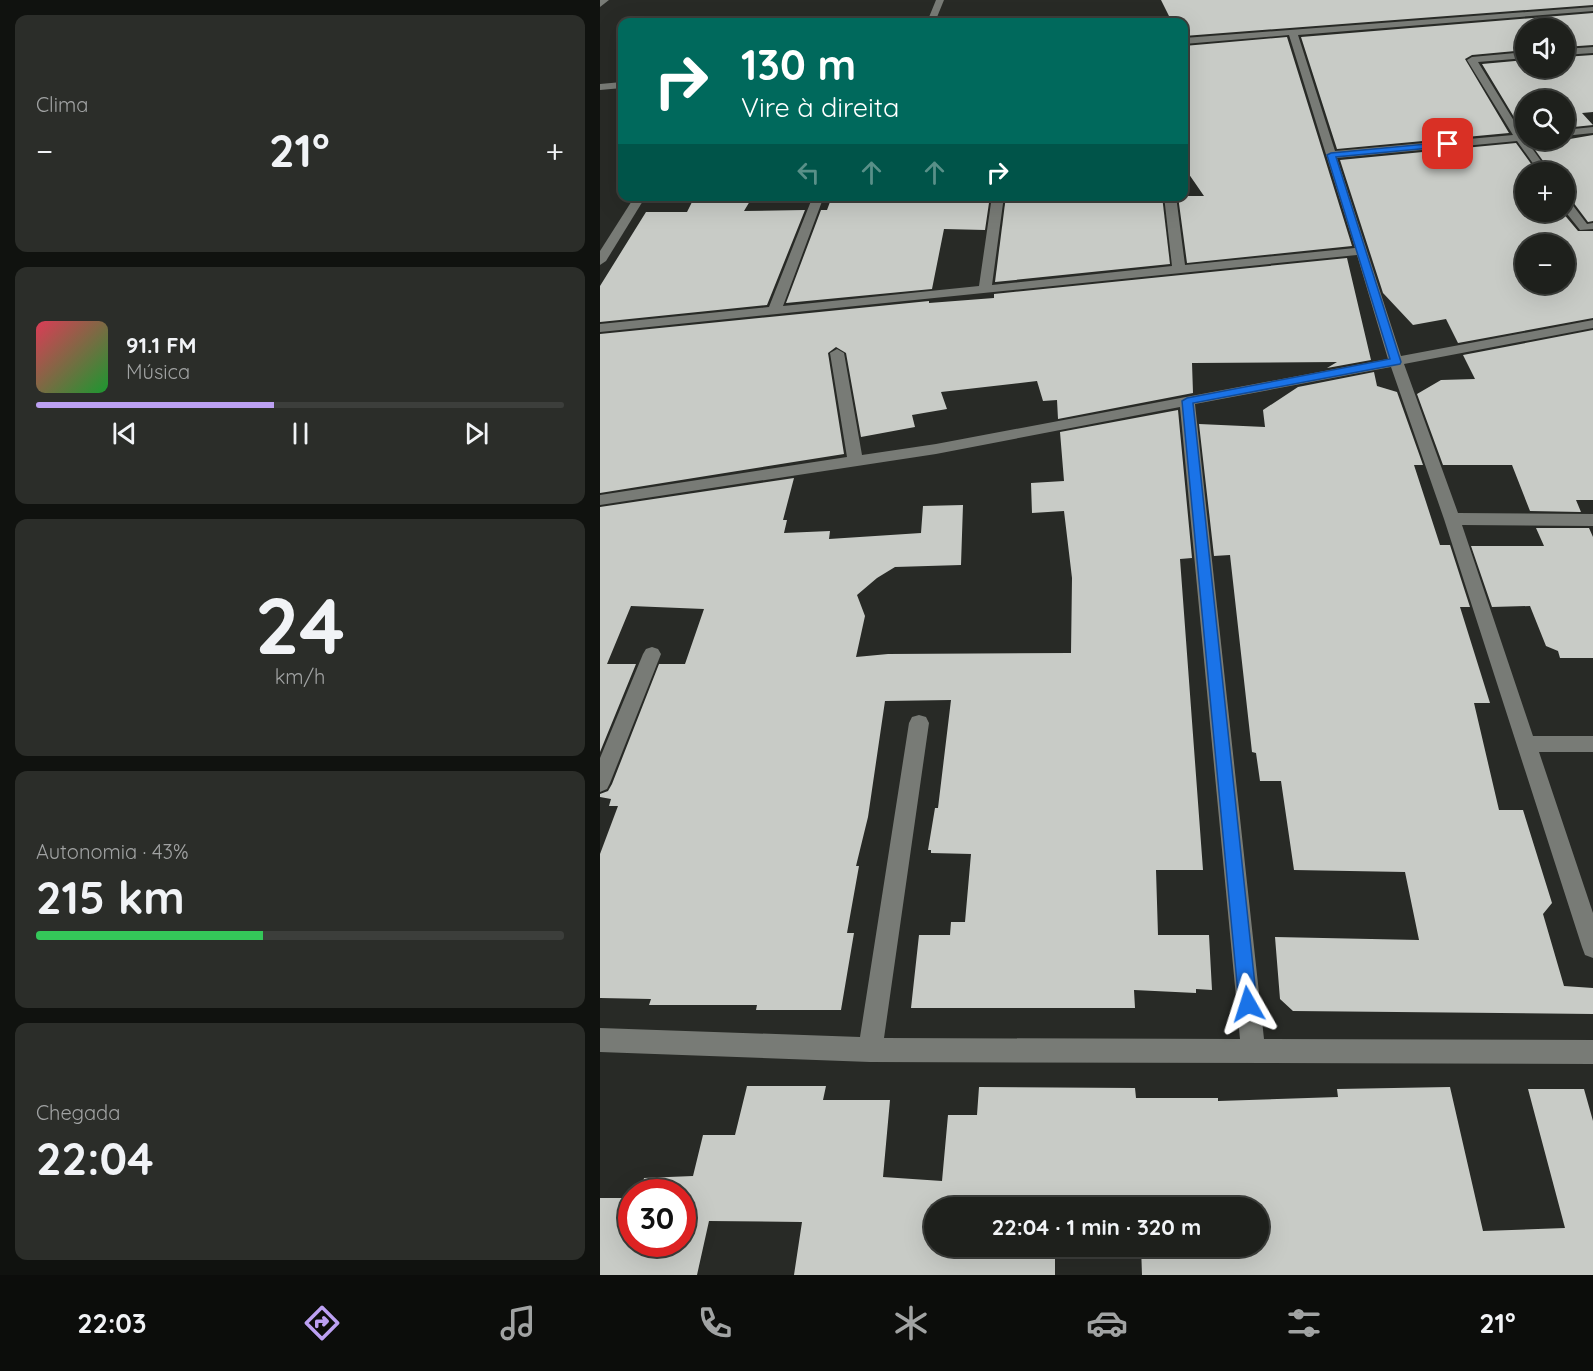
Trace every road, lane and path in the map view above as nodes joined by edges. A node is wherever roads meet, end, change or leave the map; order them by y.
1 (605, 0) edge
2 (940, 0) edge
3 (1538, 0) edge
4 (600, 5) edge
5 (1593, 9) edge
6 (1548, 13) junction
7 (932, 18) edge
8 (1293, 33) junction
9 (1188, 41) edge
10 (1593, 50) edge
11 (1575, 51) edge
12 (1515, 57) edge
13 (618, 85) edge
14 (600, 87) edge
15 (1515, 126) edge
16 (1593, 130) edge
17 (1575, 132) edge
18 (1515, 138) edge
19 (1331, 155) junction
20 (638, 201) edge
21 (817, 201) edge
22 (997, 201) edge
23 (1171, 201) edge
24 (1575, 216) edge
25 (1593, 226) edge
26 (1361, 251) junction
27 (600, 261) edge
28 (1179, 270) junction
29 (985, 289) junction
30 (774, 311) junction
31 (1593, 324) edge
32 (600, 328) edge
33 (837, 353) dead end
34 (1396, 362) junction
35 (1187, 401) junction
36 (855, 461) junction
37 (600, 500) edge
38 (1452, 519) junction
39 (1593, 520) edge
40 (652, 654) dead end
41 (919, 723) dead end
42 (1526, 744) junction
43 (1593, 744) edge
44 (600, 783) edge
45 (1593, 947) edge
46 (600, 1040) edge
47 (870, 1050) junction
48 (1253, 1051) junction
49 (1593, 1052) edge

1 - 4 street
2 - 7 street
3 - 6 street
5 - 6 street
6 - 8 street
8 - 9 street
8 - 19 street
10 - 11 street
12 - 15 street
13 - 14 street
16 - 17 street
18 - 19 street
19 - 26 street
20 - 27 street
21 - 30 street
22 - 29 street
23 - 28 street
24 - 25 street
26 - 28 street
26 - 34 street
28 - 29 street
29 - 30 street
30 - 32 street
31 - 34 street
33 - 36 street
34 - 35 street
34 - 38 street
35 - 36 street
35 - 48 street
36 - 37 street
38 - 39 street
38 - 42 street
40 - 44 street
41 - 47 street
42 - 43 street
42 - 45 street
46 - 47 street
47 - 48 street
48 - 49 street

